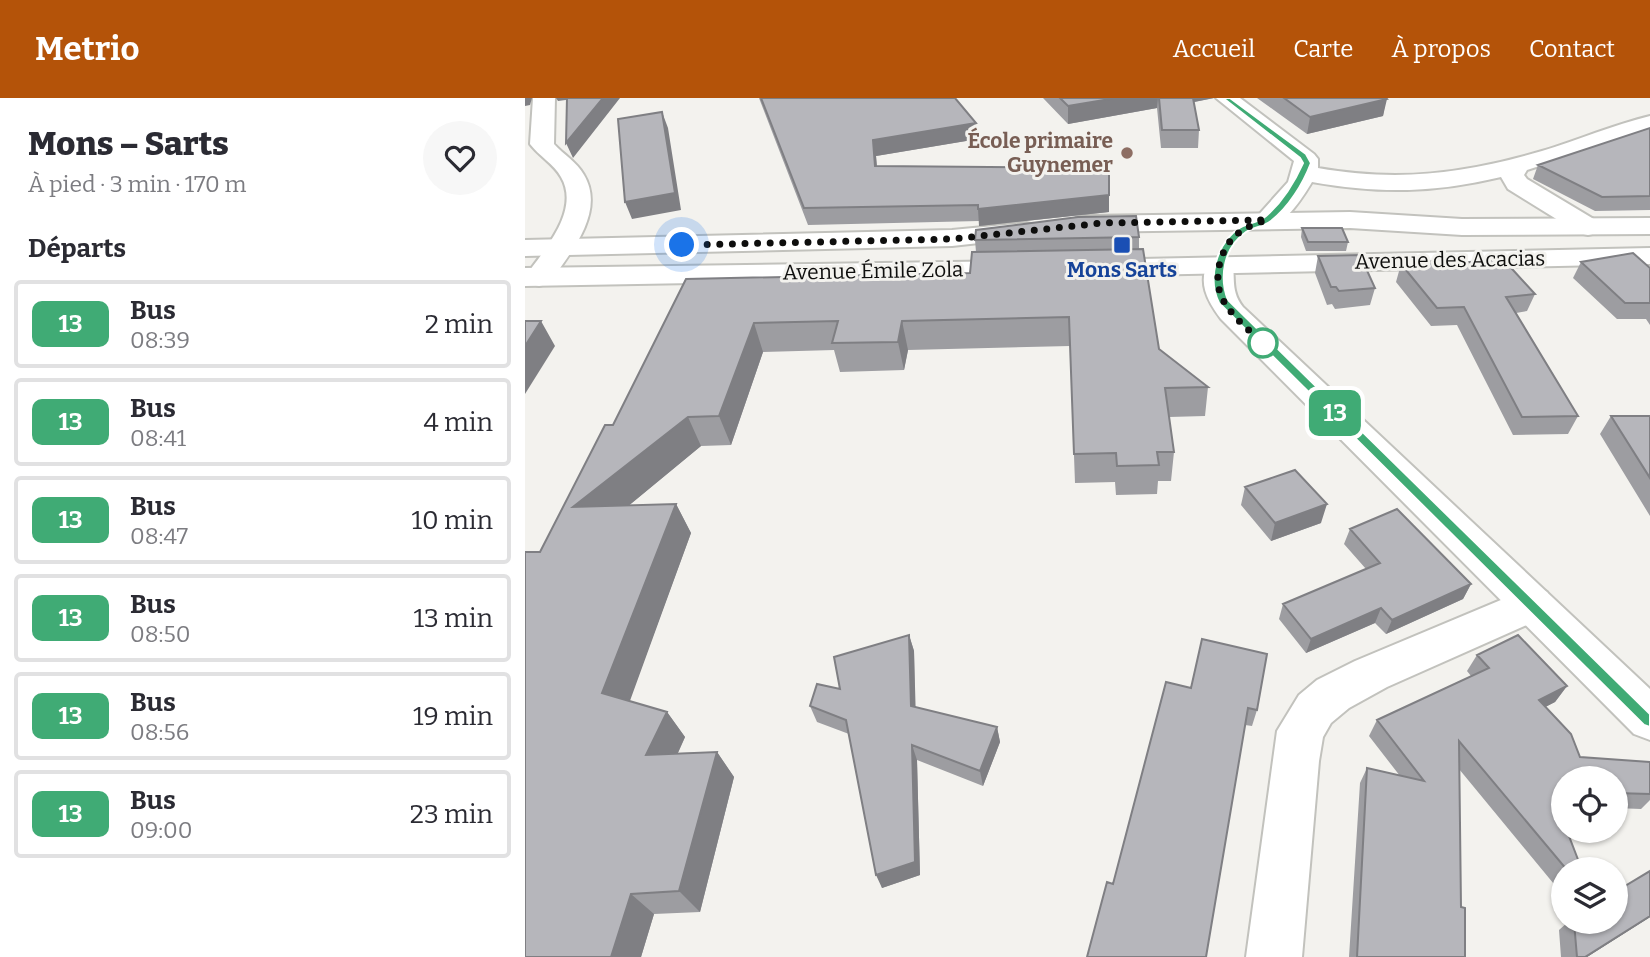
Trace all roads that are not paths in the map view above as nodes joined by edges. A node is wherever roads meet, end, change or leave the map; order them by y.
1 (544, 98) edge
2 (1227, 98) edge
3 (1650, 123) edge
4 (1518, 166) junction
5 (1305, 173) junction
6 (1267, 220) junction
7 (1650, 226) edge
8 (1588, 227) junction
9 (525, 248) edge
10 (560, 248) junction
11 (1646, 259) edge
12 (1220, 265) junction
13 (532, 277) edge
14 (1532, 604) junction
15 (1650, 719) edge
16 (1274, 957) edge

1 - 10 main road
2 - 5 main road
3 - 4 main road
4 - 5 main road
4 - 8 main road
5 - 6 main road
6 - 8 main road, Avenue des Acacias
6 - 10 main road, Avenue Émile Zola
6 - 12 main road
7 - 8 main road, Avenue des Acacias
8 - 11 main road, Avenue des Acacias
9 - 10 main road, Avenue Émile Zola
10 - 13 main road
11 - 12 main road, Avenue des Acacias
12 - 13 main road, Avenue Émile Zola
12 - 14 main road
14 - 15 main road
14 - 16 main road

